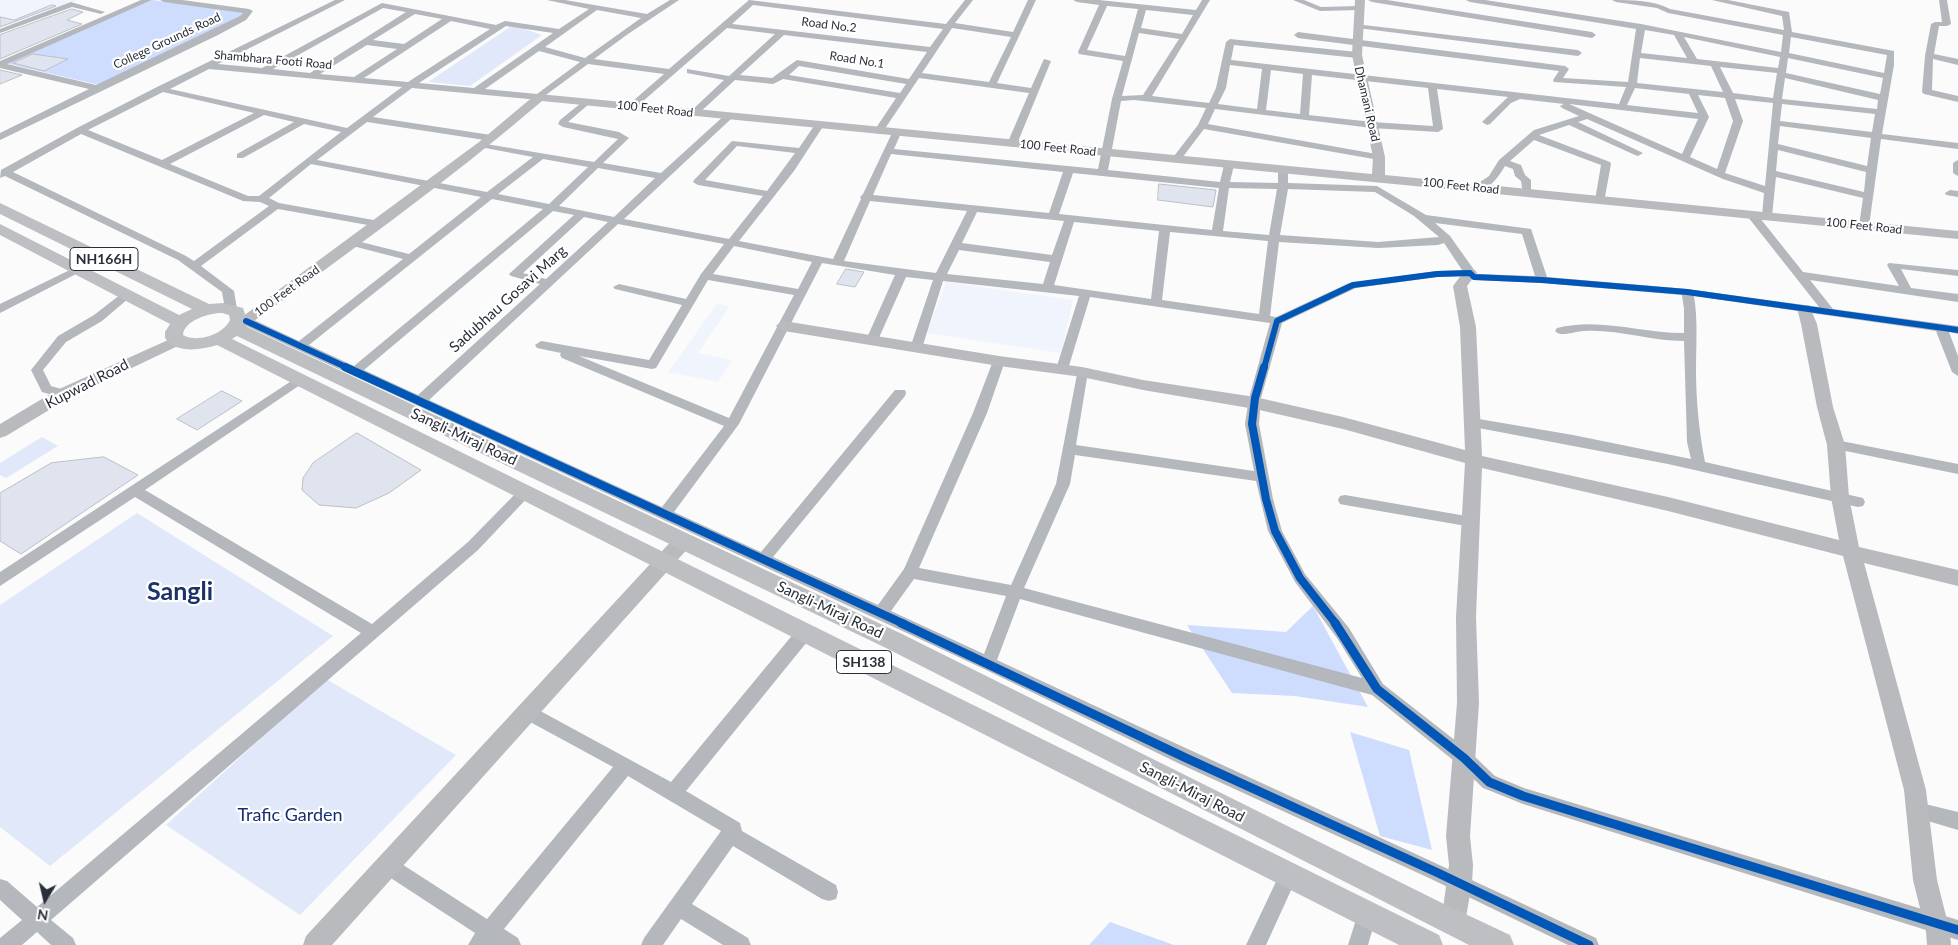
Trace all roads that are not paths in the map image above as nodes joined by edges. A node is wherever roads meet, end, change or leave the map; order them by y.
1 (148, 0) edge
2 (164, 0) edge
3 (341, 0) edge
4 (551, 0) edge
5 (676, 0) edge
6 (969, 0) edge
7 (1032, 0) edge
8 (1077, 0) edge
9 (1164, 0) edge
10 (1206, 0) edge
11 (1297, 0) edge
12 (1372, 0) edge
13 (1470, 0) edge
14 (1616, 0) edge
15 (1716, 0) edge
16 (1943, 0) edge
17 (753, 1) edge
18 (1104, 3) junction
19 (1359, 4) edge
20 (595, 8) junction
21 (1142, 8) junction
22 (1159, 9) junction
23 (414, 11) junction
24 (101, 12) dead end
25 (1200, 13) junction
26 (650, 17) junction
27 (450, 18) junction
28 (1599, 19) junction
29 (1947, 24) junction
30 (723, 25) junction
31 (949, 26) junction
32 (1358, 26) junction
33 (1641, 26) junction
34 (1958, 26) edge
35 (497, 28) junction
36 (1136, 30) junction
37 (0, 31) edge
38 (560, 32) junction
39 (782, 32) junction
40 (1788, 32) junction
41 (1677, 33) junction
42 (1016, 35) junction
43 (1298, 36) dead end
44 (1184, 37) junction
45 (365, 42) junction
46 (1358, 42) junction
47 (1729, 43) junction
48 (1585, 44) junction
49 (405, 47) junction
50 (539, 48) junction
51 (933, 50) junction
52 (1785, 54) junction
53 (1356, 55) junction
54 (1638, 55) junction
55 (1929, 56) junction
56 (1047, 60) dead end
57 (1128, 60) junction
58 (586, 61) junction
59 (1226, 62) junction
60 (1694, 62) junction
61 (1958, 62) edge
62 (0, 64) edge
63 (1715, 64) junction
64 (208, 66) junction
65 (1267, 66) junction
66 (1747, 68) junction
67 (1565, 69) junction
68 (1308, 70) junction
69 (264, 71) junction
70 (690, 71) dead end
71 (670, 72) junction
72 (1782, 73) junction
73 (311, 76) junction
74 (782, 76) junction
75 (1888, 76) junction
76 (1360, 77) junction
77 (732, 78) junction
78 (914, 78) junction
79 (355, 80) junction
80 (1557, 80) junction
81 (410, 85) junction
82 (992, 85) junction
83 (1432, 85) junction
84 (1632, 85) junction
85 (97, 88) junction
86 (160, 89) junction
87 (1034, 90) junction
88 (1692, 91) junction
89 (475, 92) junction
90 (1729, 95) junction
91 (902, 96) junction
92 (1518, 96) junction
93 (539, 97) junction
94 (1146, 98) junction
95 (1883, 98) junction
96 (1117, 99) junction
97 (1540, 99) junction
98 (1958, 99) edge
99 (1553, 100) junction
100 (1778, 100) junction
101 (586, 102) junction
102 (1213, 106) junction
103 (631, 107) junction
104 (1622, 107) junction
105 (262, 112) junction
106 (1261, 112) junction
107 (1880, 112) junction
108 (694, 113) junction
109 (729, 116) junction
110 (1588, 116) junction
111 (1304, 117) junction
112 (1704, 117) junction
113 (365, 119) junction
114 (302, 121) junction
115 (1568, 121) junction
116 (1486, 122) dead end
117 (1775, 123) junction
118 (819, 125) junction
119 (1372, 125) junction
120 (1202, 126) junction
121 (80, 130) junction
122 (879, 131) junction
123 (349, 132) junction
124 (896, 133) junction
125 (1532, 136) junction
126 (1876, 136) junction
127 (0, 137) edge
128 (487, 142) junction
129 (1012, 144) junction
130 (1773, 146) junction
131 (1958, 146) edge
132 (801, 151) junction
133 (887, 151) junction
134 (1638, 152) dead end
135 (1107, 153) junction
136 (540, 155) junction
137 (240, 156) dead end
138 (1379, 157) junction
139 (1684, 159) junction
140 (1176, 160) junction
141 (309, 161) junction
142 (1503, 162) junction
143 (1958, 163) edge
144 (162, 164) junction
145 (596, 165) junction
146 (1229, 165) junction
147 (1069, 169) junction
148 (1283, 170) junction
149 (1872, 170) junction
150 (1102, 173) junction
151 (1771, 173) junction
152 (1958, 173) edge
153 (2, 174) edge
154 (1720, 174) junction
155 (664, 177) junction
156 (1378, 184) junction
157 (431, 185) junction
158 (1224, 185) junction
159 (1283, 186) junction
160 (1478, 188) junction
161 (1769, 191) junction
162 (1527, 192) junction
163 (769, 194) junction
164 (488, 196) junction
165 (1868, 196) junction
166 (865, 197) junction
167 (262, 199) junction
168 (1600, 200) junction
169 (276, 206) junction
170 (0, 208) edge
171 (552, 208) junction
172 (974, 208) junction
173 (582, 214) junction
174 (1752, 214) junction
175 (1053, 216) junction
176 (1767, 216) junction
177 (1070, 218) junction
178 (1422, 218) junction
179 (618, 220) junction
180 (380, 224) junction
181 (1864, 226) junction
182 (1164, 228) junction
183 (0, 230) edge
184 (1217, 233) junction
185 (1958, 235) edge
186 (1274, 238) junction
187 (1446, 238) junction
188 (731, 242) junction
189 (353, 243) junction
190 (956, 246) junction
191 (409, 258) junction
192 (1056, 258) junction
193 (820, 259) junction
194 (837, 263) junction
195 (194, 266) junction
196 (78, 269) junction
197 (1958, 272) edge
198 (902, 273) junction
199 (1470, 273) junction
200 (1800, 275) junction
201 (705, 276) junction
202 (941, 277) junction
203 (1542, 280) junction
204 (549, 283) junction
205 (619, 287) dead end
206 (1046, 288) junction
207 (1907, 291) junction
208 (1687, 292) junction
209 (802, 293) junction
210 (1086, 293) junction
211 (125, 296) junction
212 (1958, 298) edge
213 (1156, 303) junction
214 (689, 304) junction
215 (1804, 308) junction
216 (0, 309) edge
217 (208, 310) junction
218 (1829, 312) junction
219 (1271, 320) junction
220 (181, 323) junction
221 (232, 324) junction
222 (784, 326) junction
223 (1941, 328) junction
224 (1958, 330) edge
225 (1560, 331) dead end
226 (1689, 337) junction
227 (872, 340) junction
228 (177, 341) junction
229 (917, 345) dead end
230 (300, 346) junction
231 (999, 361) junction
232 (1958, 369) edge
233 (1062, 370) junction
234 (355, 371) junction
235 (1082, 372) junction
236 (299, 380) junction
237 (900, 393) dead end
238 (64, 394) junction
239 (420, 401) junction
240 (1255, 404) junction
241 (1472, 423) junction
242 (732, 424) junction
243 (0, 432) edge
244 (1836, 445) junction
245 (1069, 449) junction
246 (1474, 460) junction
247 (1699, 466) junction
248 (1958, 469) edge
249 (1262, 477) junction
250 (135, 490) junction
251 (526, 493) junction
252 (1345, 500) dead end
253 (1849, 500) junction
254 (665, 514) junction
255 (1472, 522) junction
256 (683, 541) junction
257 (1852, 551) junction
258 (763, 559) junction
259 (664, 561) junction
260 (910, 572) junction
261 (1958, 578) edge
262 (0, 580) edge
263 (1015, 592) junction
264 (881, 613) junction
265 (373, 632) junction
266 (805, 632) junction
267 (988, 663) junction
268 (1377, 689) junction
269 (527, 712) junction
270 (1464, 758) junction
271 (626, 765) junction
272 (672, 793) junction
273 (1917, 810) junction
274 (1958, 821) edge
275 (730, 834) junction
276 (387, 866) junction
277 (1290, 875) junction
278 (1460, 883) junction
279 (0, 888) edge
280 (829, 892) dead end
281 (679, 907) junction
282 (1367, 914) junction
283 (37, 920) junction
284 (1453, 923) junction
285 (1936, 924) junction
286 (1958, 930) edge
287 (484, 938) edge
288 (7, 945) edge
289 (66, 945) edge
290 (315, 945) edge
291 (511, 945) edge
292 (651, 945) edge
293 (740, 945) edge
294 (1256, 945) edge
295 (1358, 945) edge
296 (1429, 945) edge
297 (1500, 945) edge
298 (1590, 945) edge
299 (1939, 945) edge

1 - 62 street
2 - 85 street, College Grounds Road
3 - 64 street
4 - 20 street
5 - 26 street
6 - 31 street
7 - 42 street
8 - 18 street
9 - 22 street
10 - 25 street
11 - 19 street
12 - 48 street
13 - 28 street
14 - 40 street
15 - 40 street
16 - 29 street
17 - 30 street
17 - 31 street
18 - 21 street
18 - 57 street
19 - 32 main road, Dhamani Road
20 - 26 street
20 - 38 street
21 - 22 street
21 - 36 street
22 - 25 street
23 - 27 street
23 - 45 street
23 - 69 street
24 - 37 street
25 - 44 street
26 - 58 street
27 - 35 street
27 - 49 street
28 - 33 street
28 - 48 street
29 - 34 street
29 - 55 street
30 - 39 street, Road No.2
30 - 71 street
31 - 42 street
31 - 51 street
32 - 46 main road, Dhamani Road
32 - 48 street
33 - 41 street
33 - 54 street
35 - 38 street
35 - 81 street
36 - 44 street
36 - 57 street
38 - 50 street
39 - 51 street, Road No.2
39 - 77 street
40 - 52 street
40 - 75 street
41 - 47 street
41 - 60 street
42 - 82 street
43 - 46 street
44 - 94 street
45 - 49 street
45 - 73 street
46 - 53 main road, Dhamani Road
46 - 67 street
47 - 52 street
47 - 66 street
48 - 67 street
49 - 79 street
50 - 58 street
50 - 89 street
51 - 78 street
52 - 72 street
52 - 75 street
53 - 59 street
53 - 76 main road, Dhamani Road
54 - 60 street
54 - 84 street
55 - 61 street
55 - 98 street
56 - 87 street
57 - 96 street
58 - 71 street
58 - 93 street
59 - 65 street
59 - 102 street
60 - 63 street
62 - 85 street
63 - 66 street
63 - 90 street
64 - 69 street, Shambhara Footi Road
64 - 86 street, Shambhara Footi Road
65 - 68 street
65 - 106 street
66 - 72 street
67 - 80 street
68 - 76 street
68 - 111 street
69 - 73 street, Shambhara Footi Road
70 - 77 street
71 - 103 street
72 - 95 street
72 - 100 street
73 - 79 street, Shambhara Footi Road
74 - 77 street
74 - 78 street, Road No.1
74 - 91 street
75 - 95 street
76 - 83 street
76 - 119 main road, Dhamani Road
77 - 108 street
78 - 82 street, Road No.1
78 - 91 street
79 - 81 street, Shambhara Footi Road
80 - 84 street
80 - 97 street
81 - 89 street, Shambhara Footi Road
81 - 113 street
82 - 87 street, Road No.1
83 - 92 street
83 - 119 street
84 - 88 street
84 - 104 street
85 - 127 street
86 - 105 street
86 - 121 street, Shambhara Footi Road
87 - 129 street
88 - 90 street
88 - 112 street
89 - 93 street, Shambhara Footi Road
90 - 100 street
90 - 154 street
91 - 122 street
92 - 97 street
92 - 116 street
93 - 101 main road, 100 Feet Road
93 - 128 main road, 100 Feet Road
94 - 96 street
94 - 102 street
95 - 107 street
96 - 135 street
97 - 99 street
99 - 104 street
99 - 110 street
100 - 107 street
100 - 117 street
101 - 103 main road, 100 Feet Road
101 - 145 street
102 - 106 street
102 - 120 street
103 - 108 main road, 100 Feet Road
104 - 112 street
105 - 114 street
105 - 144 street
106 - 111 street
107 - 126 street
108 - 109 main road, 100 Feet Road
109 - 118 main road, 100 Feet Road
109 - 155 street, Sadubhau Gosavi Marg
110 - 115 street
110 - 139 street
111 - 119 street
112 - 139 street
113 - 123 street
113 - 128 street
114 - 123 street
114 - 137 street
115 - 125 street
115 - 134 street
117 - 126 street
117 - 130 street
118 - 122 main road, 100 Feet Road
118 - 132 street
119 - 138 main road, Dhamani Road
120 - 138 street
120 - 140 street
121 - 144 street
121 - 153 street, Shambhara Footi Road
122 - 124 main road, 100 Feet Road
123 - 141 street
124 - 129 main road, 100 Feet Road
124 - 133 street
125 - 142 street
125 - 168 street
126 - 131 street
126 - 149 street
128 - 136 street
128 - 157 main road, 100 Feet Road
129 - 135 main road, 100 Feet Road
130 - 149 street
130 - 151 street
132 - 163 street
132 - 163 street
133 - 147 street
133 - 166 street
135 - 140 main road, 100 Feet Road
135 - 150 street
136 - 145 street
136 - 164 street
138 - 156 main road, Dhamani Road
139 - 154 street
140 - 146 main road, 100 Feet Road
141 - 157 street
141 - 167 street
142 - 160 street
142 - 162 street
143 - 152 street
144 - 167 street
145 - 155 street
145 - 171 street
146 - 148 main road, 100 Feet Road
146 - 158 street
147 - 150 street
147 - 175 street
148 - 156 main road, 100 Feet Road
148 - 159 street
149 - 165 street
150 - 158 street
151 - 161 street
151 - 165 street
153 - 195 street
154 - 161 street
155 - 179 street, Sadubhau Gosavi Marg
156 - 159 street
156 - 160 main road, 100 Feet Road
156 - 178 street
157 - 164 street
157 - 180 main road, 100 Feet Road
158 - 159 street
158 - 184 street
159 - 186 street
160 - 162 main road, 100 Feet Road
161 - 176 street
162 - 168 main road, 100 Feet Road
163 - 188 street
164 - 171 street
164 - 191 street
165 - 181 street
166 - 172 street
166 - 194 street
167 - 169 street
168 - 174 main road, 100 Feet Road
169 - 180 street
169 - 195 street
170 - 217 highway, NH166H
171 - 173 street
171 - 234 street
172 - 175 street
172 - 190 street
173 - 179 street
173 - 204 street
174 - 176 main road, 100 Feet Road
174 - 200 street
175 - 177 street
176 - 181 main road, 100 Feet Road
177 - 182 street
177 - 192 street
178 - 187 street
178 - 203 street
179 - 188 street
179 - 204 street, Sadubhau Gosavi Marg
180 - 189 main road, 100 Feet Road
181 - 185 main road, 100 Feet Road
182 - 184 street
182 - 213 street
183 - 196 highway
184 - 186 street
186 - 187 street
186 - 219 street
187 - 199 street
188 - 193 street
188 - 201 street
189 - 191 street
189 - 221 main road, 100 Feet Road
190 - 192 street
190 - 202 street
191 - 230 street
192 - 206 street
193 - 194 street
193 - 209 street
194 - 198 street
195 - 221 street
196 - 211 highway
196 - 216 street
197 - 207 street
198 - 202 street
198 - 227 street
199 - 203 street
199 - 219 street
199 - 241 main road
200 - 207 street
200 - 218 street
201 - 209 street
201 - 214 street
202 - 206 street
202 - 229 street
203 - 208 street
204 - 239 street, Sadubhau Gosavi Marg
205 - 214 street
206 - 210 street
207 - 212 street
208 - 215 street
208 - 226 street
209 - 222 street
210 - 213 street
210 - 233 street
211 - 220 highway
211 - 238 street
213 - 219 street
214 - 242 street
215 - 218 street
215 - 244 main road
217 - 220 highway
217 - 221 highway
218 - 223 street
219 - 240 street
220 - 228 highway
221 - 228 highway
221 - 230 street
221 - 236 highway, Sangli-Miraj Road
221 - 256 highway, Sangli-Miraj Road
222 - 227 main road
222 - 242 street
223 - 224 street
223 - 232 street
225 - 226 street
226 - 247 street
227 - 231 main road
228 - 238 main road, Kupwad Road
230 - 234 street
231 - 233 main road
231 - 260 street
233 - 235 main road
234 - 239 street
235 - 240 main road
235 - 245 street
236 - 250 street
236 - 251 highway, Sangli-Miraj Road / SH138
237 - 258 street
238 - 243 main road, Kupwad Road
239 - 254 street
240 - 246 main road
240 - 249 street
241 - 246 main road
241 - 247 street
242 - 254 street
244 - 248 street
244 - 253 main road
245 - 249 street
245 - 263 street
246 - 255 main road
246 - 257 main road
247 - 253 street
249 - 268 street
250 - 262 street
250 - 265 street
251 - 259 highway, Sangli-Miraj Road / SH138
251 - 265 street
252 - 255 street
253 - 257 main road
254 - 258 street
255 - 270 main road
256 - 259 main road
256 - 284 highway, Sangli-Miraj Road
257 - 261 main road
257 - 273 main road
258 - 264 street
259 - 266 highway, Sangli-Miraj Road / SH138
259 - 269 main road
260 - 263 street
260 - 264 street
263 - 267 street
263 - 268 street
264 - 267 street
265 - 283 street
266 - 272 street
266 - 277 highway, Sangli-Miraj Road / SH138
267 - 278 street
268 - 270 street
269 - 271 street
269 - 276 main road
270 - 278 main road
270 - 285 street
271 - 272 street
271 - 287 street
272 - 275 street
273 - 274 street
273 - 285 main road
275 - 280 street
275 - 281 street
276 - 287 street
276 - 290 main road
277 - 282 highway, Sangli-Miraj Road / SH138
277 - 294 street
278 - 284 main road
278 - 298 street
279 - 283 street
281 - 292 street
281 - 293 street
282 - 295 street
282 - 296 highway, Sangli-Miraj Road / SH138
283 - 288 street
283 - 289 street
284 - 297 highway, Sangli-Miraj Road
285 - 286 street
285 - 299 main road
287 - 291 street

